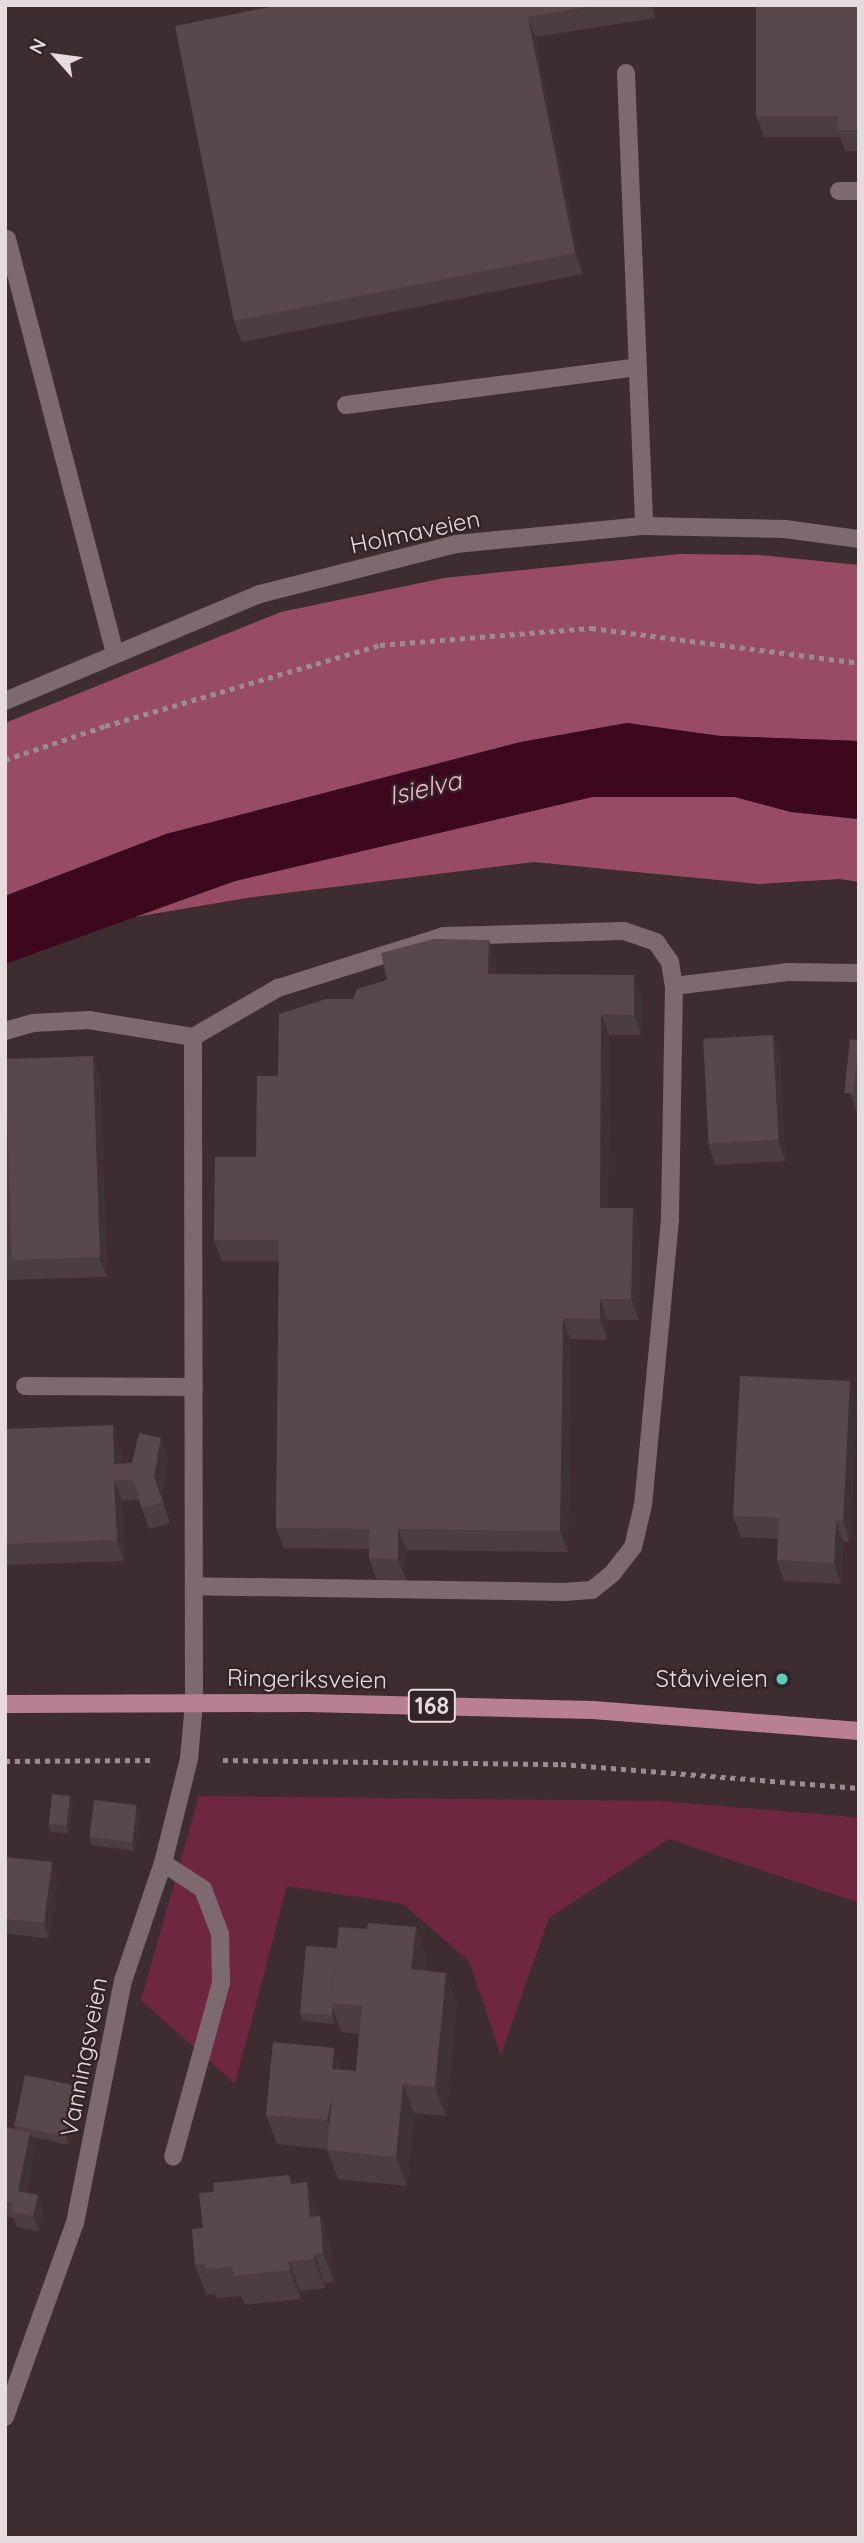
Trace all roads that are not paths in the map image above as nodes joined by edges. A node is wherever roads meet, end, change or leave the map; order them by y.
1 (626, 74) dead end
2 (839, 191) dead end
3 (859, 191) edge
4 (7, 239) edge
5 (638, 367) junction
6 (346, 405) dead end
7 (644, 526) junction
8 (859, 539) edge
9 (115, 654) junction
10 (5, 701) edge
11 (859, 973) edge
12 (674, 986) junction
13 (5, 1031) edge
14 (193, 1037) junction
15 (25, 1386) dead end
16 (194, 1387) junction
17 (194, 1586) junction
18 (194, 1703) junction
19 (5, 1704) edge
20 (859, 1731) edge
21 (163, 1863) junction
22 (173, 2157) dead end
23 (5, 2417) edge

1 - 5 street
2 - 3 street
4 - 9 street
5 - 6 street
5 - 7 street
7 - 8 street, Holmaveien
7 - 9 street, Holmaveien
9 - 10 street, Holmaveien
11 - 12 street
12 - 14 street
12 - 17 street
13 - 14 street
14 - 16 street, Vanningsveien
15 - 16 street
16 - 17 street, Vanningsveien
17 - 18 street, Vanningsveien
18 - 19 main road, Ringeriksveien / 168
18 - 20 main road, Ringeriksveien / 168
18 - 21 street, Vanningsveien
21 - 22 street
21 - 23 street, Vanningsveien

